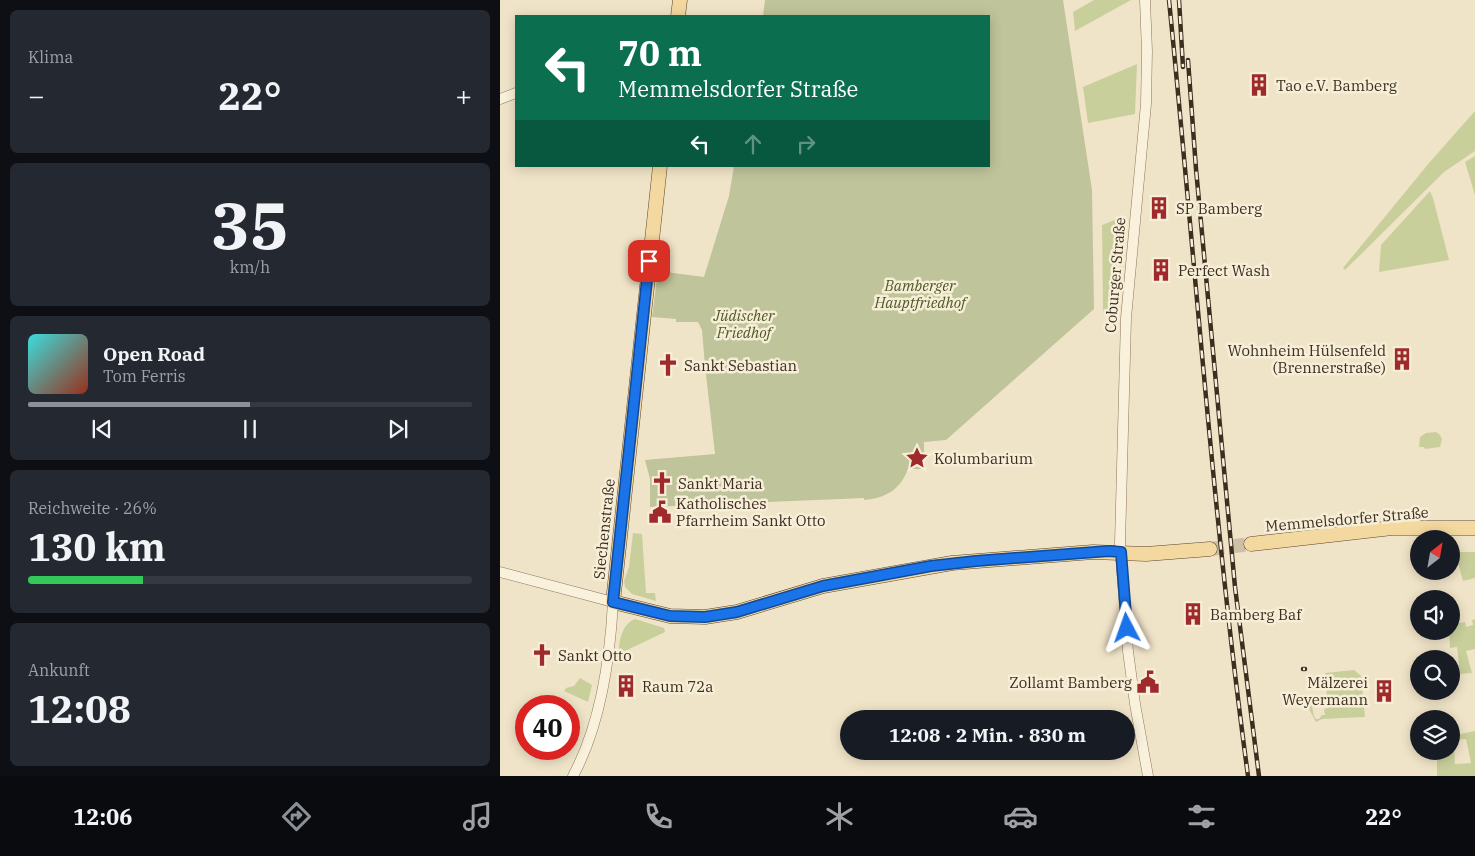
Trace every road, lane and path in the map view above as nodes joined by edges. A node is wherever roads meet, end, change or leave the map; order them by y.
1 (680, 0) edge
2 (1145, 0) edge
3 (678, 15) edge
4 (515, 93) edge
5 (500, 99) edge
6 (660, 167) edge
7 (1475, 528) edge
8 (1251, 544) tunnel mouth
9 (1210, 549) tunnel mouth
10 (1121, 552) junction
11 (500, 572) edge
12 (613, 602) junction
13 (572, 776) edge
14 (1148, 776) edge

1 - 3 main road
2 - 10 street, Coburger Straße
4 - 5 street
6 - 12 main road, Siechenstraße
7 - 8 main road, Memmelsdorfer Straße
9 - 10 main road
10 - 12 main road
10 - 14 street, Coburger Straße
11 - 12 street
12 - 13 street, Siechenstraße

